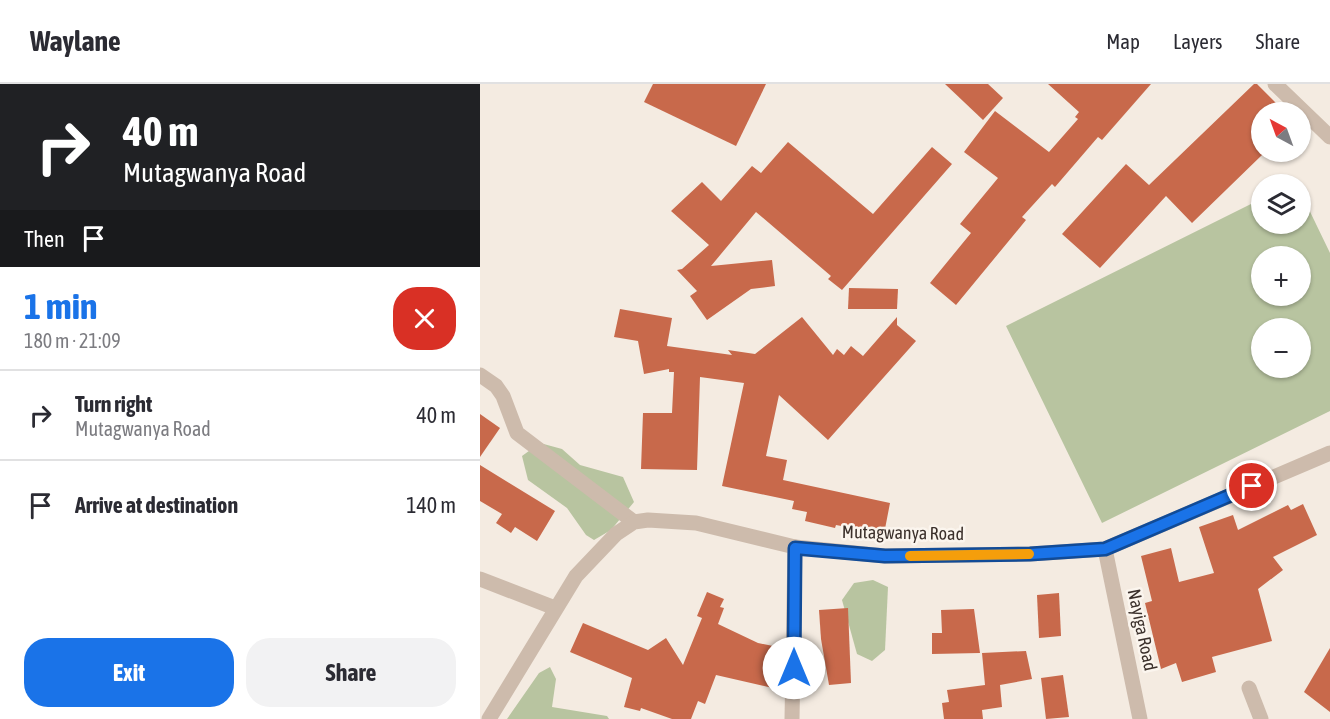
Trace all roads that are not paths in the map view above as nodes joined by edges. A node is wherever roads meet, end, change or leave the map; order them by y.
1 (1275, 84) edge
2 (1330, 137) edge
3 (480, 375) edge
4 (1330, 453) edge
5 (634, 522) junction
6 (795, 548) junction
7 (1105, 549) junction
8 (480, 579) edge
9 (555, 608) junction
10 (1249, 688) dead end
11 (489, 719) edge
12 (792, 719) edge
13 (1140, 719) edge
14 (1261, 719) edge

1 - 2 street
3 - 5 street
4 - 7 street, Mutagwanya Road
5 - 6 street, Mutagwanya Road
5 - 9 street
6 - 7 street, Mutagwanya Road
6 - 12 street
7 - 13 street, Nayiga Road
8 - 9 street
9 - 11 street
10 - 14 street

